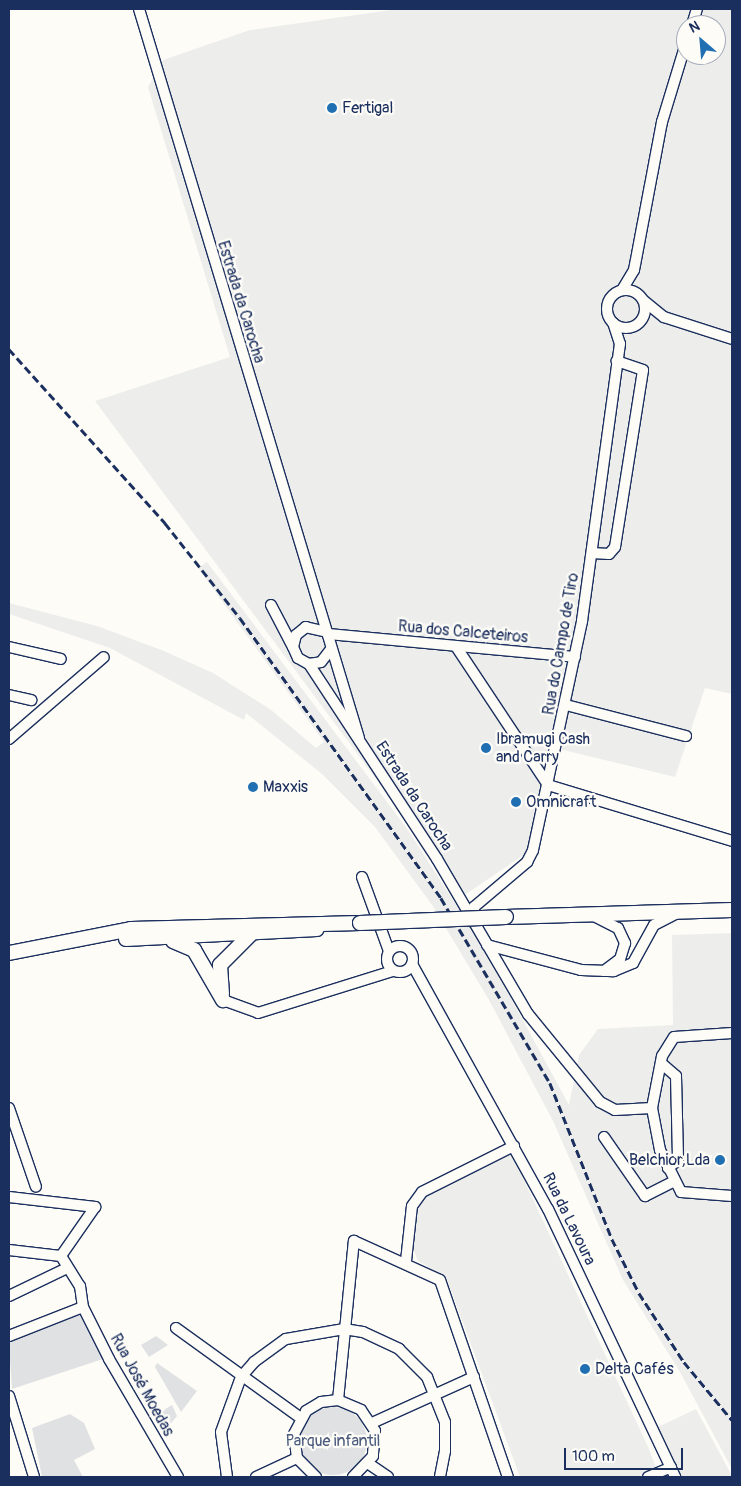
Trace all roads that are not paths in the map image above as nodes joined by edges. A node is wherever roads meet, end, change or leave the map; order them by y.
1 (139, 9) edge
2 (679, 65) edge
3 (634, 270) junction
4 (622, 290) junction
5 (642, 298) junction
6 (664, 317) junction
7 (613, 323) junction
8 (636, 325) junction
9 (732, 339) edge
10 (620, 344) junction
11 (617, 361) junction
12 (592, 553) junction
13 (317, 604) junction
14 (271, 605) dead end
15 (276, 618) junction
16 (303, 629) junction
17 (328, 633) junction
18 (348, 636) junction
19 (9, 647) edge
20 (293, 647) junction
21 (457, 648) junction
22 (329, 651) junction
23 (104, 657) dead end
24 (575, 657) junction
25 (61, 659) dead end
26 (309, 664) junction
27 (342, 684) junction
28 (328, 688) junction
29 (9, 695) edge
30 (31, 700) dead end
31 (566, 705) junction
32 (686, 736) dead end
33 (359, 738) junction
34 (9, 740) edge
35 (548, 784) junction
36 (732, 841) edge
37 (362, 877) dead end
38 (732, 910) edge
39 (682, 912) junction
40 (591, 915) junction
41 (473, 922) junction
42 (247, 929) junction
43 (209, 931) junction
44 (386, 936) junction
45 (155, 938) junction
46 (63, 942) junction
47 (487, 945) junction
48 (399, 946) junction
49 (389, 951) junction
50 (9, 953) edge
51 (386, 962) junction
52 (412, 964) junction
53 (220, 965) junction
54 (205, 966) junction
55 (393, 971) junction
56 (602, 971) junction
57 (404, 972) junction
58 (371, 976) junction
59 (420, 984) junction
60 (223, 1000) junction
61 (732, 1033) edge
62 (661, 1063) junction
63 (652, 1108) junction
64 (9, 1110) edge
65 (604, 1137) dead end
66 (514, 1146) junction
67 (668, 1168) junction
68 (673, 1182) junction
69 (36, 1187) junction
70 (732, 1196) edge
71 (9, 1197) edge
72 (25, 1199) junction
73 (46, 1200) junction
74 (9, 1250) edge
75 (61, 1256) junction
76 (406, 1261) junction
77 (67, 1268) junction
78 (9, 1296) edge
79 (83, 1307) junction
80 (176, 1328) dead end
81 (344, 1329) junction
82 (9, 1336) edge
83 (241, 1377) junction
84 (474, 1377) junction
85 (436, 1395) junction
86 (9, 1396) edge
87 (338, 1400) junction
88 (301, 1418) junction
89 (372, 1423) junction
90 (298, 1458) junction
91 (369, 1464) junction
92 (673, 1472) edge
93 (34, 1477) edge
94 (178, 1477) edge
95 (227, 1477) edge
96 (256, 1477) edge
97 (316, 1477) edge
98 (353, 1477) edge
99 (388, 1477) edge
100 (440, 1477) edge
101 (508, 1477) edge
102 (648, 1477) edge

1 - 13 street, Estrada da Carocha
2 - 3 street
3 - 4 street
3 - 5 street
4 - 5 street
4 - 7 street
5 - 6 street
5 - 8 street
6 - 8 street
6 - 9 street
7 - 8 street
7 - 10 street
8 - 10 street
10 - 11 street, Rua do Campo de Tiro
11 - 12 street, Rua do Campo de Tiro
11 - 12 street
12 - 24 street, Rua do Campo de Tiro
13 - 16 street
13 - 17 street, Estrada da Carocha
14 - 15 street
15 - 16 street
15 - 20 street
16 - 17 street
16 - 20 street
17 - 18 street, Rua dos Calceteiros
17 - 22 street
18 - 21 street, Rua dos Calceteiros
18 - 22 street
19 - 25 street
20 - 26 street
21 - 24 street, Rua dos Calceteiros
21 - 35 street
22 - 26 street
22 - 27 street
22 - 28 street
23 - 34 street
24 - 31 street, Rua do Campo de Tiro
26 - 28 street, Estrada da Carocha
27 - 28 street
27 - 33 street
28 - 33 street, Estrada da Carocha
29 - 30 street
31 - 32 street
31 - 35 street, Rua do Campo de Tiro
33 - 41 street, Estrada da Carocha
35 - 36 street
35 - 41 street, Rua do Campo de Tiro
37 - 44 street
38 - 39 main road
39 - 40 main road
39 - 56 street
40 - 42 main road, bridge
40 - 56 street
41 - 47 street, Estrada da Carocha
42 - 43 main road
42 - 53 main road
43 - 45 main road
43 - 46 main road
43 - 53 main road
43 - 54 main road
44 - 48 street
44 - 49 street
45 - 46 main road
45 - 54 main road
46 - 50 main road
47 - 56 street
47 - 63 street, Estrada da Carocha
48 - 49 street
48 - 52 street
49 - 51 street
51 - 55 street
51 - 58 street
52 - 57 street
52 - 59 street
53 - 60 main road
54 - 60 main road
55 - 57 street
55 - 58 street
57 - 59 street
58 - 60 street
59 - 66 street, Rua da Lavoura
61 - 62 street
62 - 63 street
62 - 67 street
63 - 67 street
64 - 69 street
65 - 68 street
66 - 76 street
66 - 92 street, Rua da Lavoura
67 - 68 street
68 - 70 street
69 - 72 street
69 - 73 street
71 - 72 street
72 - 73 street
73 - 75 street
74 - 75 street
75 - 77 street, Rua José Moedas
76 - 81 street
76 - 84 street
77 - 78 street
77 - 79 street, Rua José Moedas
79 - 82 street
79 - 94 street, Rua José Moedas
80 - 83 street
81 - 83 street
81 - 85 street
81 - 87 street
83 - 88 street
83 - 95 street
84 - 85 street
84 - 101 street
85 - 89 street
85 - 100 street
86 - 93 street
87 - 88 street
87 - 89 street
88 - 90 street
89 - 91 street
90 - 96 street
90 - 97 street
91 - 98 street
91 - 99 street
92 - 102 street

